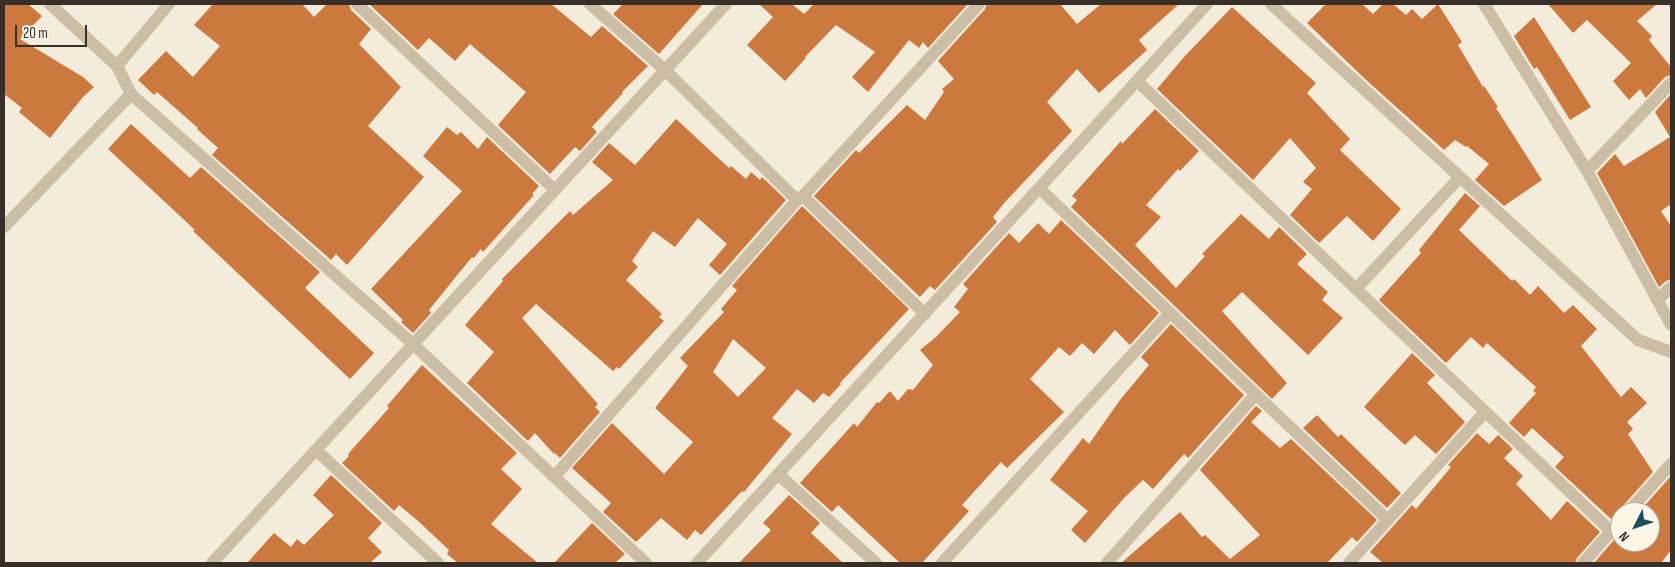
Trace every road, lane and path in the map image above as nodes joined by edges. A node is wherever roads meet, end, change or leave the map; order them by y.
1 (50, 4) edge
2 (169, 4) edge
3 (357, 4) edge
4 (590, 4) edge
5 (726, 4) edge
6 (979, 4) edge
7 (1207, 4) edge
8 (1271, 4) edge
9 (1484, 4) edge
10 (117, 66) junction
11 (665, 70) junction
12 (1137, 81) junction
13 (1671, 83) edge
14 (131, 94) junction
15 (1587, 171) junction
16 (1460, 178) junction
17 (1039, 188) junction
18 (555, 190) junction
19 (800, 198) junction
20 (4, 227) edge
21 (1671, 287) edge
22 (1356, 289) junction
23 (1657, 300) junction
24 (1170, 313) junction
25 (926, 314) junction
26 (1671, 326) edge
27 (413, 344) junction
28 (1671, 352) edge
29 (1255, 395) junction
30 (1485, 412) junction
31 (316, 450) junction
32 (1671, 464) edge
33 (778, 474) junction
34 (554, 477) junction
35 (1637, 502) edge
36 (1388, 520) junction
37 (1610, 530) edge
38 (1610, 532) edge
39 (212, 563) edge
40 (438, 563) edge
41 (646, 563) edge
42 (697, 563) edge
43 (876, 563) edge
44 (942, 563) edge
45 (1107, 563) edge
46 (1349, 563) edge
47 (1583, 563) edge

1 - 10 street
2 - 10 street
3 - 18 street
4 - 11 street
5 - 11 street
6 - 19 street
7 - 12 street
8 - 16 street
9 - 15 street
10 - 14 street
11 - 18 street
11 - 19 street
12 - 17 street
12 - 22 street
13 - 15 street
14 - 20 street
14 - 27 street
15 - 23 street
16 - 22 street
16 - 28 street
17 - 24 street
17 - 25 street
18 - 27 street
19 - 25 street
19 - 34 street
21 - 23 street
22 - 30 street
23 - 26 street
24 - 29 street
24 - 44 street
25 - 33 street
27 - 31 street
27 - 34 street
29 - 36 street
29 - 45 street
30 - 36 street
30 - 37 street
31 - 39 street
31 - 40 street
32 - 35 street
33 - 42 street
33 - 43 street
34 - 41 street
36 - 46 street
38 - 47 street

